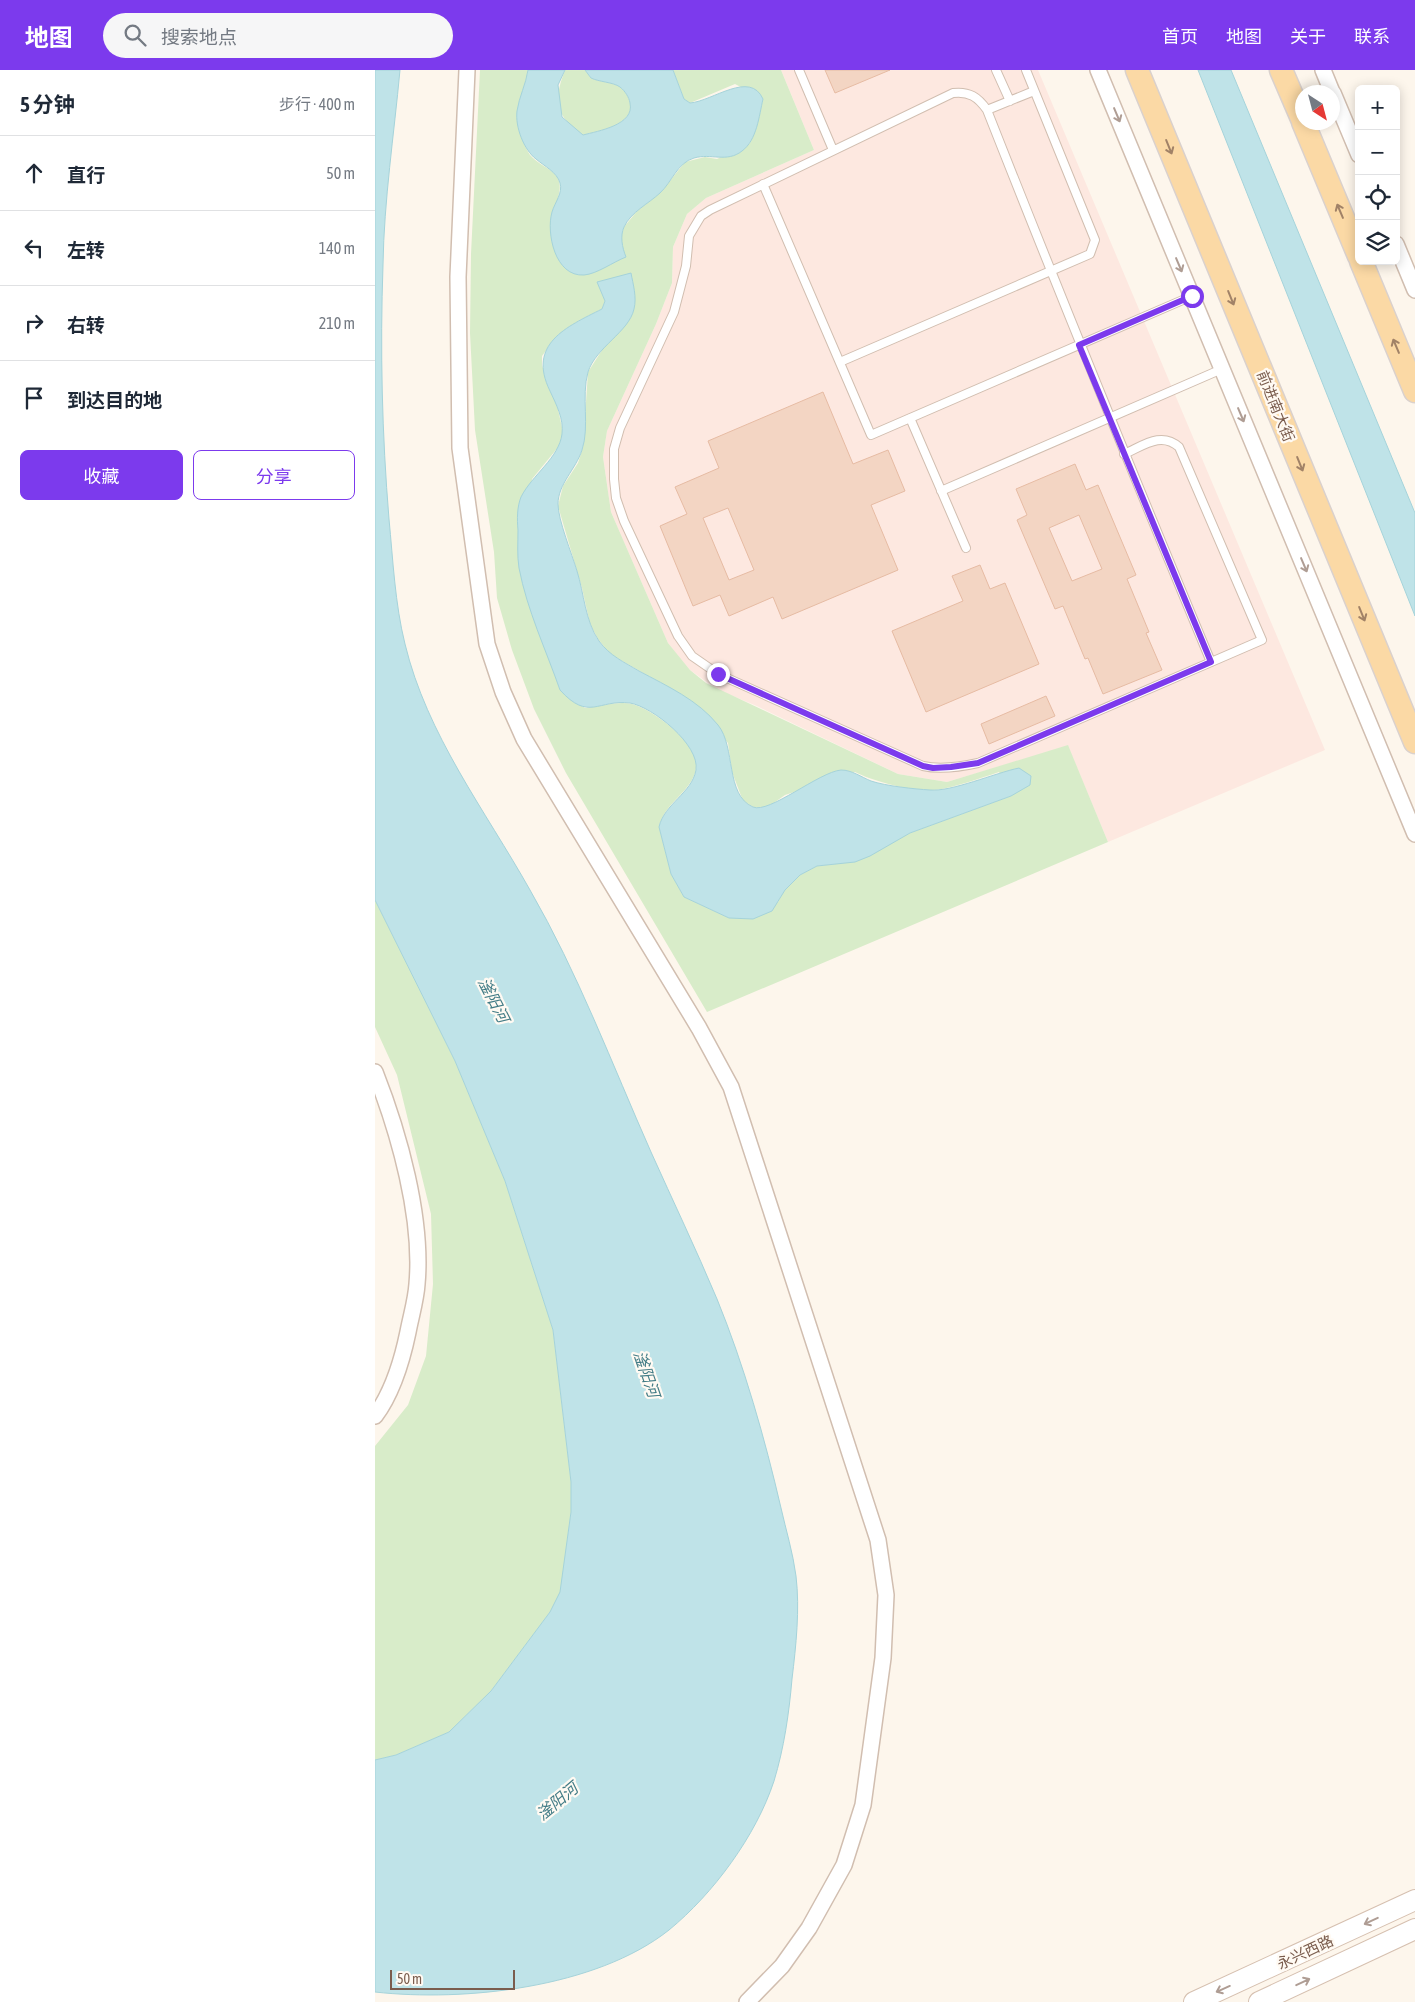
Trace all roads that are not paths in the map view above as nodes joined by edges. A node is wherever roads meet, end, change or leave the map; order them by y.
1 (467, 70) edge
2 (799, 70) edge
3 (996, 70) edge
4 (1026, 70) edge
5 (1098, 70) edge
6 (1137, 70) edge
7 (1281, 70) edge
8 (1323, 70) edge
9 (1330, 85) edge
10 (1035, 91) junction
11 (1010, 101) junction
12 (1295, 103) edge
13 (987, 110) junction
14 (1340, 110) edge
15 (1306, 130) edge
16 (1355, 145) edge
17 (833, 150) junction
18 (763, 184) junction
19 (1355, 246) edge
20 (1400, 254) edge
21 (1363, 265) edge
22 (1050, 271) junction
23 (1415, 290) edge
24 (1192, 296) junction
25 (1079, 345) junction
26 (840, 362) junction
27 (1222, 370) junction
28 (1415, 391) edge
29 (910, 418) junction
30 (1109, 418) junction
31 (1124, 454) junction
32 (941, 491) junction
33 (966, 548) dead end
34 (1211, 662) junction
35 (1415, 742) edge
36 (1415, 834) edge
37 (375, 1072) edge
38 (375, 1416) edge
39 (1415, 1900) edge
40 (1415, 1930) edge
41 (747, 2002) edge
42 (1195, 2002) edge
43 (1259, 2002) edge

1 - 41 street
2 - 17 lane
3 - 11 lane
4 - 10 lane
5 -> 24 street
6 -> 35 main road, 前进南大街
7 - 12 main road
8 - 9 street
10 - 11 lane
10 - 22 lane
11 - 13 lane
13 - 17 lane
13 - 22 lane
14 - 16 street
19 -> 15 main road
17 - 18 lane
18 - 26 lane
18 - 34 lane
20 - 23 street
28 -> 21 main road
22 - 25 lane
22 - 26 lane
24 - 25 lane
24 - 27 street
25 - 29 lane
25 - 30 lane
26 - 29 lane
27 - 30 lane
27 -> 36 street
29 - 32 lane
30 - 31 lane
30 - 32 lane
31 - 34 lane
31 - 34 lane
32 - 33 lane
37 - 38 street
39 -> 42 main road, 永兴西路
43 -> 40 main road, 永兴西路

